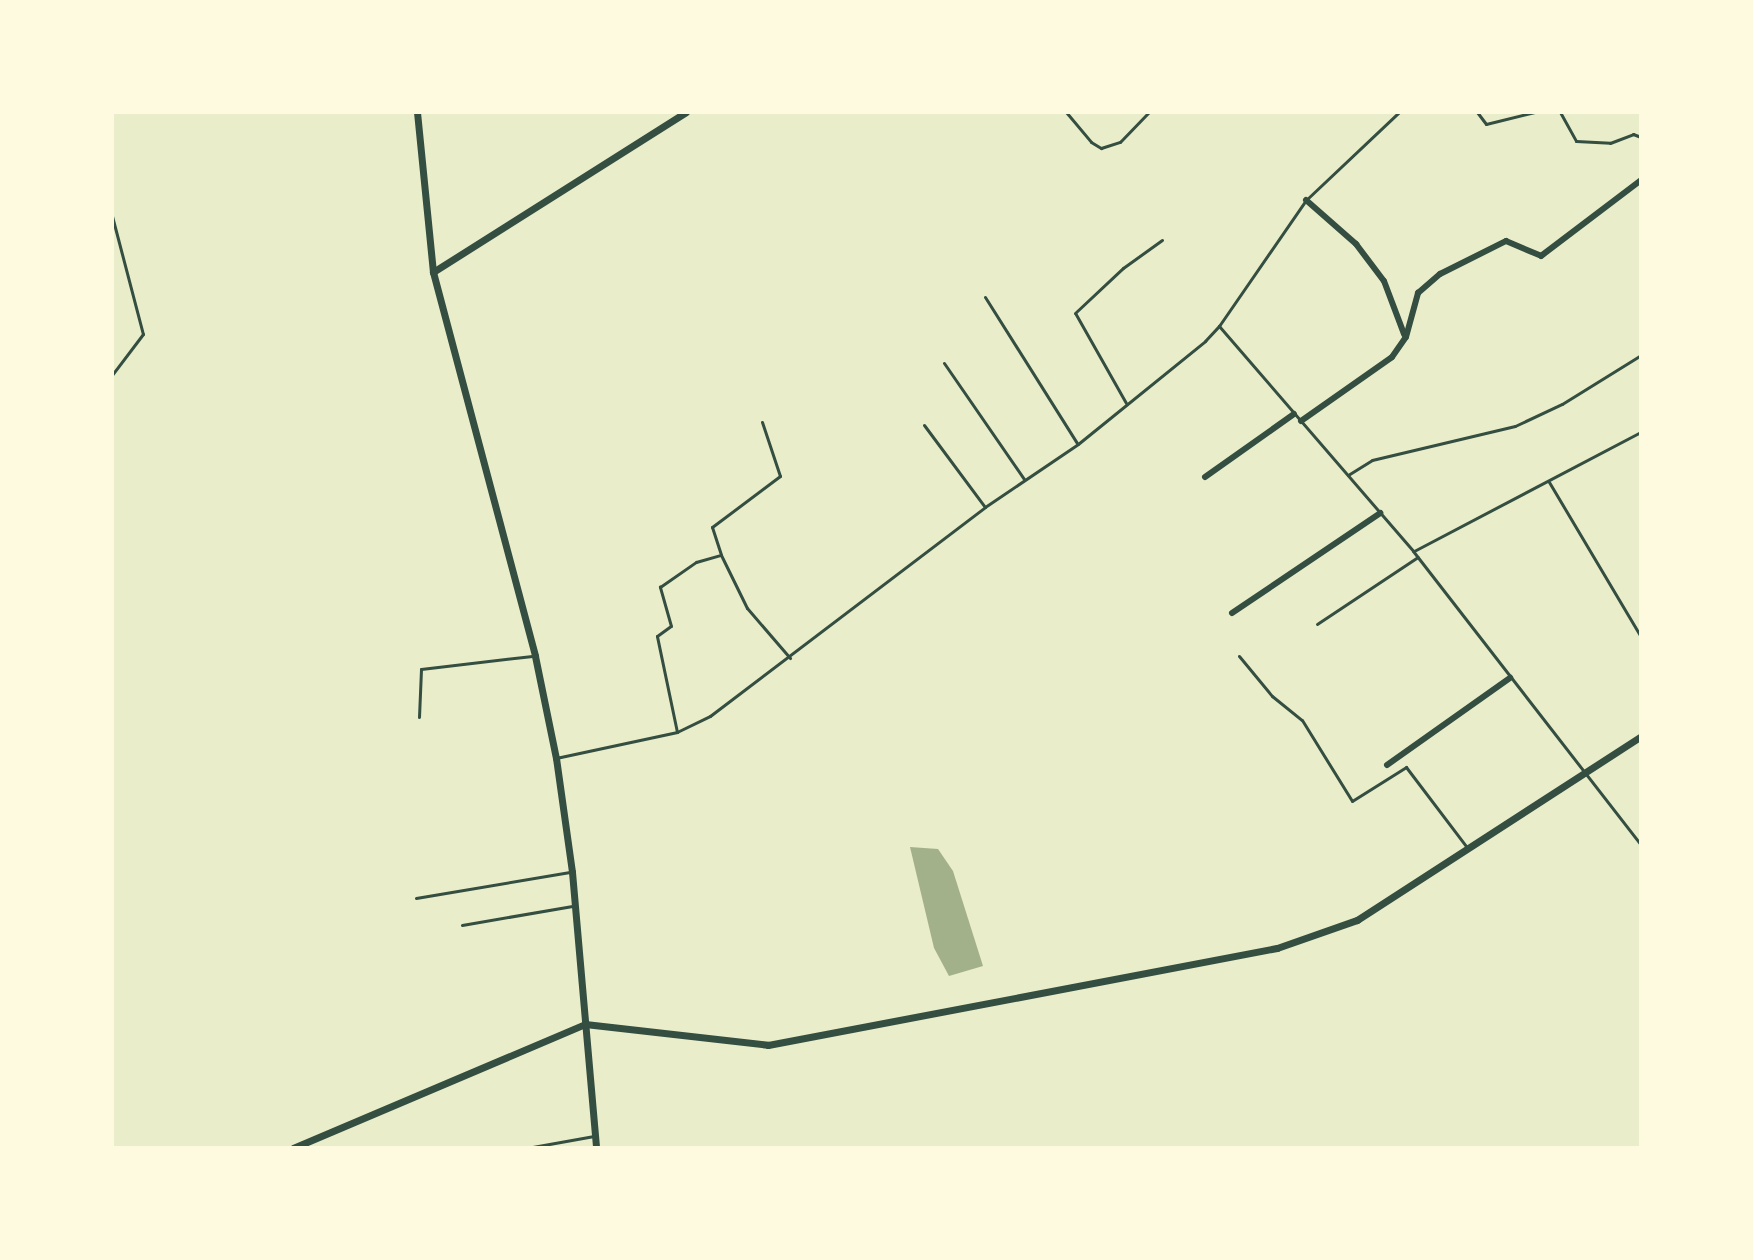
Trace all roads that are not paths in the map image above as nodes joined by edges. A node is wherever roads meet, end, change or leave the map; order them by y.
1 (417, 112) edge
2 (686, 112) edge
3 (1066, 112) edge
4 (1149, 112) edge
5 (1399, 112) edge
6 (1477, 112) edge
7 (1535, 112) edge
8 (1560, 112) edge
9 (1641, 137) edge
10 (1641, 180) edge
11 (1306, 200) junction
12 (112, 216) edge
13 (1162, 240) dead end
14 (433, 272) junction
15 (985, 297) dead end
16 (1219, 326) junction
17 (1406, 337) junction
18 (1641, 355) edge
19 (944, 363) dead end
20 (112, 375) edge
21 (1126, 403) junction
22 (1294, 414) junction
23 (1301, 421) junction
24 (762, 422) dead end
25 (924, 425) dead end
26 (1641, 432) edge
27 (1078, 444) junction
28 (1348, 476) junction
29 (1205, 477) dead end
30 (1024, 480) junction
31 (1548, 481) junction
32 (985, 507) junction
33 (1380, 513) junction
34 (1413, 551) junction
35 (721, 555) junction
36 (1418, 557) junction
37 (1232, 613) dead end
38 (1317, 624) dead end
39 (1641, 637) edge
40 (535, 656) junction
41 (1239, 656) dead end
42 (790, 658) junction
43 (1510, 678) junction
44 (419, 717) dead end
45 (677, 732) junction
46 (1641, 736) edge
47 (556, 758) junction
48 (1387, 765) dead end
49 (1585, 774) junction
50 (1641, 845) edge
51 (1469, 850) junction
52 (572, 872) junction
53 (416, 898) dead end
54 (574, 905) junction
55 (462, 925) dead end
56 (585, 1024) junction
57 (595, 1135) junction
58 (293, 1148) edge
59 (527, 1148) edge
60 (596, 1148) edge

1 - 14 street
2 - 14 street
3 - 4 lane
5 - 11 lane
6 - 7 lane
8 - 9 lane
10 - 17 street
11 - 16 lane
11 - 17 street
12 - 20 lane
13 - 21 lane
14 - 40 street
15 - 27 lane
16 - 21 lane
16 - 22 lane
17 - 23 street
18 - 28 lane
19 - 30 lane
21 - 27 lane
22 - 23 lane
22 - 29 street
23 - 28 lane
24 - 35 lane
25 - 32 lane
26 - 31 lane
27 - 30 lane
28 - 33 lane
30 - 32 lane
31 - 34 lane
31 - 39 lane
32 - 42 lane
33 - 34 lane
33 - 37 street
34 - 36 lane
35 - 42 lane
35 - 45 lane
36 - 38 lane
36 - 43 lane
40 - 44 lane
40 - 47 street
41 - 51 lane
42 - 45 lane
43 - 48 street
43 - 49 lane
45 - 47 lane
46 - 49 street
47 - 52 street
49 - 50 lane
49 - 51 street
51 - 56 street
52 - 53 lane
52 - 54 street
54 - 55 lane
54 - 56 street
56 - 57 street
56 - 58 street
57 - 59 lane
57 - 60 street

